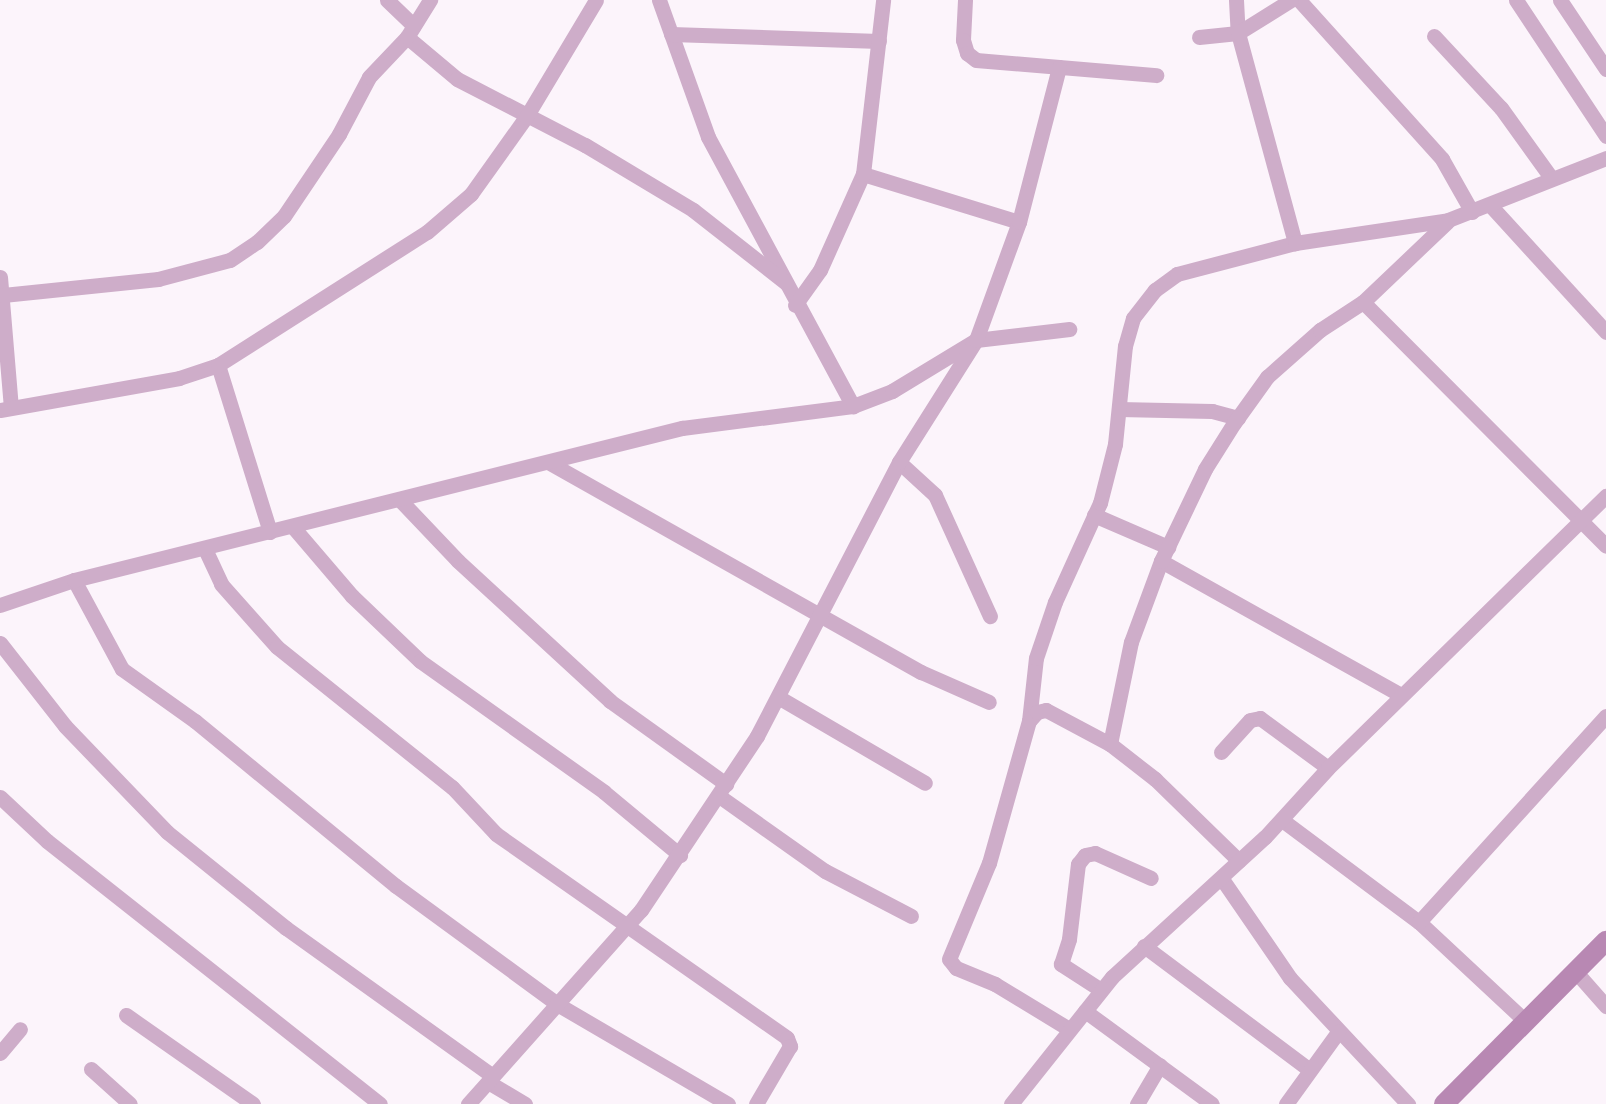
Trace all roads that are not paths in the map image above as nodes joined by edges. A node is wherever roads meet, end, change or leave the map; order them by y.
1 (388, 0) edge
2 (430, 0) edge
3 (596, 0) edge
4 (659, 0) edge
5 (883, 0) edge
6 (964, 0) edge
7 (1236, 0) edge
8 (1295, 0) edge
9 (1516, 0) edge
10 (1560, 0) edge
11 (411, 32) junction
12 (1238, 33) junction
13 (672, 34) junction
14 (1434, 36) dead end
15 (1199, 37) dead end
16 (879, 40) junction
17 (1059, 67) junction
18 (1606, 69) edge
19 (1156, 75) dead end
20 (526, 117) junction
21 (1606, 136) edge
22 (1606, 158) edge
23 (863, 174) junction
24 (1552, 179) junction
25 (1490, 204) junction
26 (1472, 212) junction
27 (1448, 220) junction
28 (1019, 222) junction
29 (1295, 243) junction
30 (0, 277) edge
31 (786, 283) junction
32 (3, 295) junction
33 (1363, 302) junction
34 (796, 305) junction
35 (1070, 329) dead end
36 (1606, 332) edge
37 (976, 340) junction
38 (218, 365) junction
39 (853, 406) junction
40 (5, 409) edge
41 (1119, 409) junction
42 (1238, 418) junction
43 (548, 462) junction
44 (899, 462) junction
45 (1606, 496) edge
46 (400, 500) junction
47 (1094, 514) junction
48 (1582, 521) junction
49 (293, 526) junction
50 (270, 532) junction
51 (1606, 546) edge
52 (205, 549) junction
53 (1164, 554) junction
54 (74, 580) junction
55 (0, 606) edge
56 (820, 614) junction
57 (990, 616) dead end
58 (0, 643) edge
59 (1401, 695) junction
60 (778, 696) junction
61 (990, 702) dead end
62 (1606, 716) edge
63 (1029, 721) junction
64 (1110, 744) junction
65 (1221, 752) dead end
66 (1328, 768) junction
67 (925, 783) dead end
68 (723, 790) junction
69 (0, 797) edge
70 (1282, 820) junction
71 (680, 854) junction
72 (1239, 861) junction
73 (1151, 878) dead end
74 (1222, 879) junction
75 (910, 916) dead end
76 (1420, 922) junction
77 (628, 926) junction
78 (1606, 941) edge
79 (1144, 946) junction
80 (1575, 971) junction
81 (1101, 990) junction
82 (557, 1004) junction
83 (1606, 1006) edge
84 (1085, 1011) junction
85 (126, 1014) dead end
86 (1524, 1020) junction
87 (20, 1029) dead end
88 (1069, 1029) junction
89 (1338, 1032) junction
90 (0, 1053) edge
91 (1160, 1065) junction
92 (91, 1069) dead end
93 (1310, 1070) junction
94 (490, 1079) junction
95 (130, 1104) edge
96 (252, 1104) edge
97 (380, 1104) edge
98 (468, 1104) edge
99 (526, 1104) edge
100 (728, 1104) edge
101 (756, 1104) edge
102 (1011, 1104) edge
103 (1137, 1104) edge
104 (1212, 1104) edge
105 (1286, 1104) edge
106 (1408, 1104) edge
107 (1444, 1104) edge

1 - 11 street
2 - 11 street
3 - 20 street
4 - 13 street
5 - 16 street
6 - 17 street
7 - 12 street
8 - 12 street
8 - 26 street
9 - 21 street
10 - 18 street
11 - 20 street
11 - 32 street
12 - 15 street
12 - 29 street
13 - 16 street
13 - 31 street
14 - 24 street
16 - 23 street
17 - 19 street
17 - 28 street
20 - 31 street
20 - 38 street
22 - 24 street
23 - 28 street
23 - 34 street
24 - 25 street
25 - 26 street
25 - 36 street
26 - 27 street
27 - 29 street
27 - 33 street
28 - 37 street
29 - 41 street
30 - 32 street
31 - 34 street
32 - 40 street
33 - 42 street
33 - 48 street
34 - 39 street
35 - 37 street
37 - 39 street
37 - 44 street
38 - 40 street
38 - 50 street
39 - 43 street
41 - 42 street
41 - 47 street
42 - 53 street
43 - 46 street
43 - 56 street
44 - 56 street
44 - 57 street
45 - 48 street
46 - 49 street
46 - 68 street
47 - 53 street
47 - 63 street
48 - 51 street
48 - 59 street
49 - 50 street
49 - 71 street
50 - 52 street
52 - 54 street
52 - 77 street
53 - 59 street
53 - 64 street
54 - 55 street
54 - 82 street
56 - 60 street
56 - 61 street
58 - 94 street
59 - 66 street
60 - 67 street
60 - 68 street
62 - 76 street
63 - 64 street
63 - 88 street
64 - 72 street
65 - 66 street
66 - 70 street
68 - 71 street
68 - 75 street
69 - 97 street
70 - 72 street
70 - 76 street
71 - 77 street
72 - 74 street
73 - 81 street
74 - 79 street
74 - 89 street
76 - 86 street
77 - 82 street
77 - 101 street
78 - 80 street
79 - 81 street
79 - 93 street
80 - 83 street
80 - 86 street
81 - 84 street
82 - 94 street
82 - 100 street
84 - 88 street
84 - 91 street
85 - 96 street
86 - 107 street
87 - 90 street
88 - 102 street
89 - 93 street
89 - 106 street
91 - 103 street
91 - 104 street
92 - 95 street
93 - 105 street
94 - 98 street
94 - 99 street

